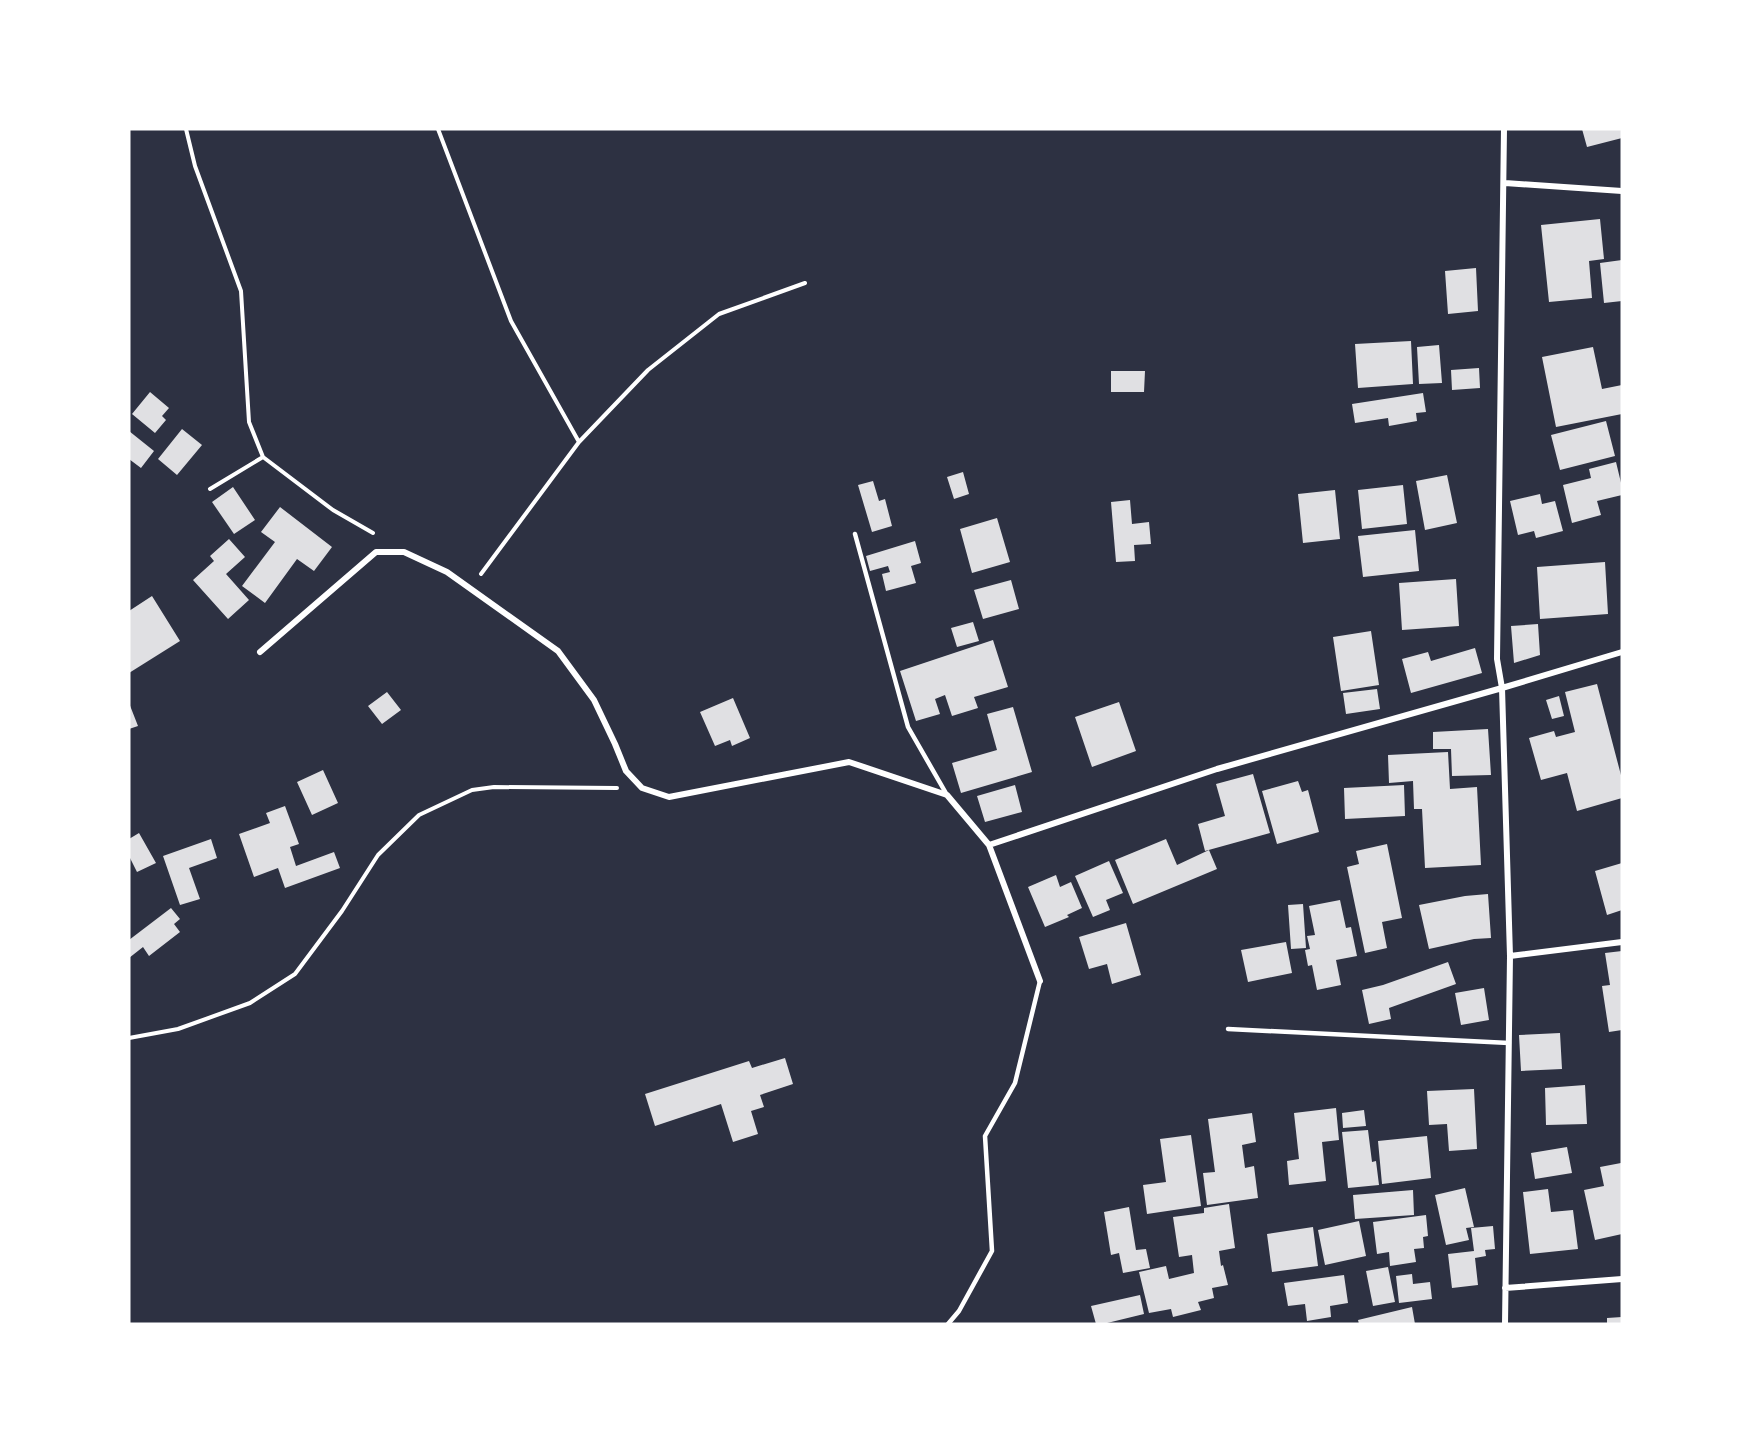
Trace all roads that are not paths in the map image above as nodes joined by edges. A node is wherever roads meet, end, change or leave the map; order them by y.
1 (1504, 129) edge
2 (1504, 183) junction
3 (1622, 190) edge
4 (855, 534) dead end
5 (260, 652) dead end
6 (1622, 652) edge
7 (1502, 688) junction
8 (947, 795) junction
9 (989, 845) junction
10 (1622, 942) edge
11 (1510, 956) junction
12 (1041, 981) joint
13 (1228, 1029) dead end
14 (1509, 1043) junction
15 (1622, 1279) edge
16 (1505, 1288) junction
17 (948, 1324) edge
18 (1505, 1324) edge

1 - 2 street
2 - 3 street
2 - 7 street
4 - 8 lane
5 - 8 street
6 - 7 street
7 - 9 street
7 - 11 street
8 - 9 street
9 - 12 street
10 - 11 street
11 - 14 street
12 - 17 lane
13 - 14 lane
14 - 16 street
15 - 16 street
16 - 18 street

